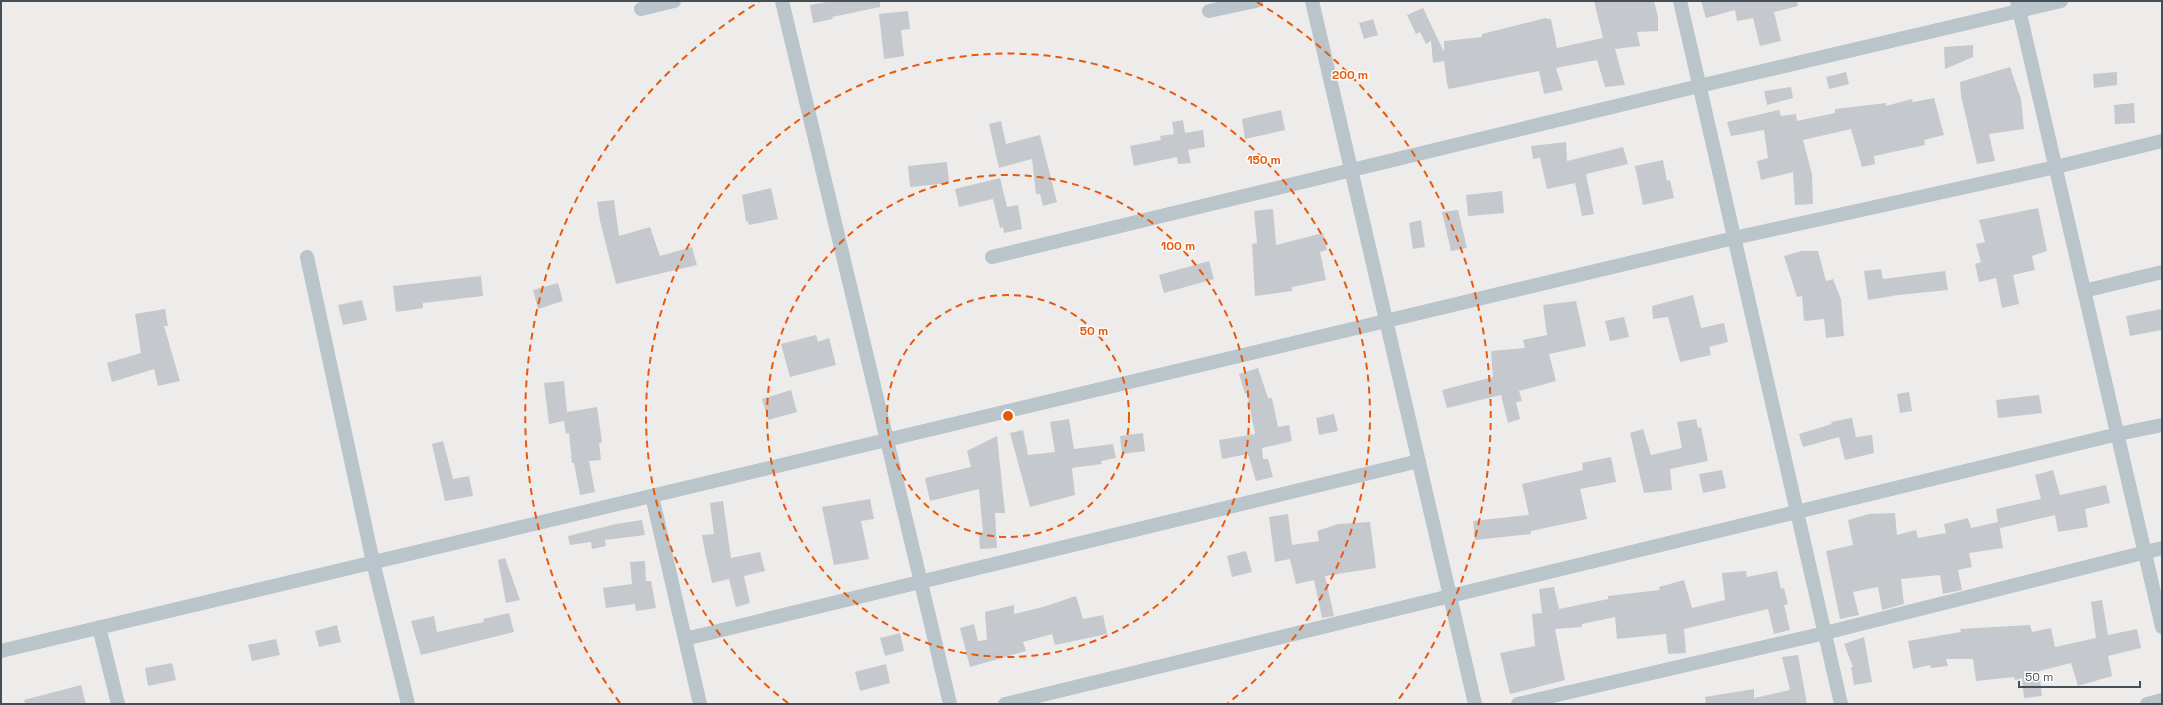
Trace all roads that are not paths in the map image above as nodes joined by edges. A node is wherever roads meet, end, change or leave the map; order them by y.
1 (674, 1) edge
2 (782, 1) edge
3 (1256, 1) edge
4 (1312, 1) edge
5 (1680, 1) edge
6 (2062, 1) edge
7 (2018, 6) edge
8 (641, 9) dead end
9 (1209, 11) dead end
10 (1699, 86) junction
11 (2162, 141) edge
12 (2056, 167) junction
13 (1352, 170) junction
14 (1734, 238) junction
15 (307, 257) dead end
16 (992, 257) dead end
17 (2162, 272) edge
18 (2084, 291) junction
19 (1387, 320) junction
20 (2162, 425) edge
21 (2118, 434) junction
22 (886, 440) junction
23 (1419, 461) junction
24 (652, 496) junction
25 (1797, 512) junction
26 (2162, 548) edge
27 (2145, 552) junction
28 (373, 562) junction
29 (920, 582) junction
30 (1450, 596) junction
31 (99, 627) junction
32 (2162, 627) edge
33 (1825, 633) junction
34 (685, 639) junction
35 (1, 650) edge
36 (2162, 700) edge
37 (118, 704) edge
38 (408, 704) edge
39 (700, 704) edge
40 (950, 704) edge
41 (1005, 704) edge
42 (1475, 704) edge
43 (1518, 704) edge
44 (1842, 704) edge
45 (2148, 704) edge

1 - 8 street
2 - 22 street
3 - 9 street
4 - 13 street
5 - 10 street
6 - 7 street
7 - 10 street
7 - 12 street
10 - 13 street
10 - 14 street
11 - 12 street
12 - 14 street
12 - 18 street
13 - 16 street
13 - 19 street
14 - 19 street
14 - 25 street
15 - 28 street
17 - 18 street
18 - 21 street
19 - 22 street
19 - 23 street
20 - 21 street
21 - 25 street
21 - 27 street
22 - 24 street
22 - 29 street
23 - 29 street
23 - 30 street
24 - 28 street
24 - 34 street
25 - 30 street
25 - 33 street
26 - 27 street
27 - 32 street
27 - 33 street
28 - 31 street
28 - 38 street
29 - 34 street
29 - 40 street
30 - 41 street
30 - 42 street
31 - 35 street
31 - 37 street
33 - 43 street
33 - 44 street
34 - 39 street
36 - 45 street

